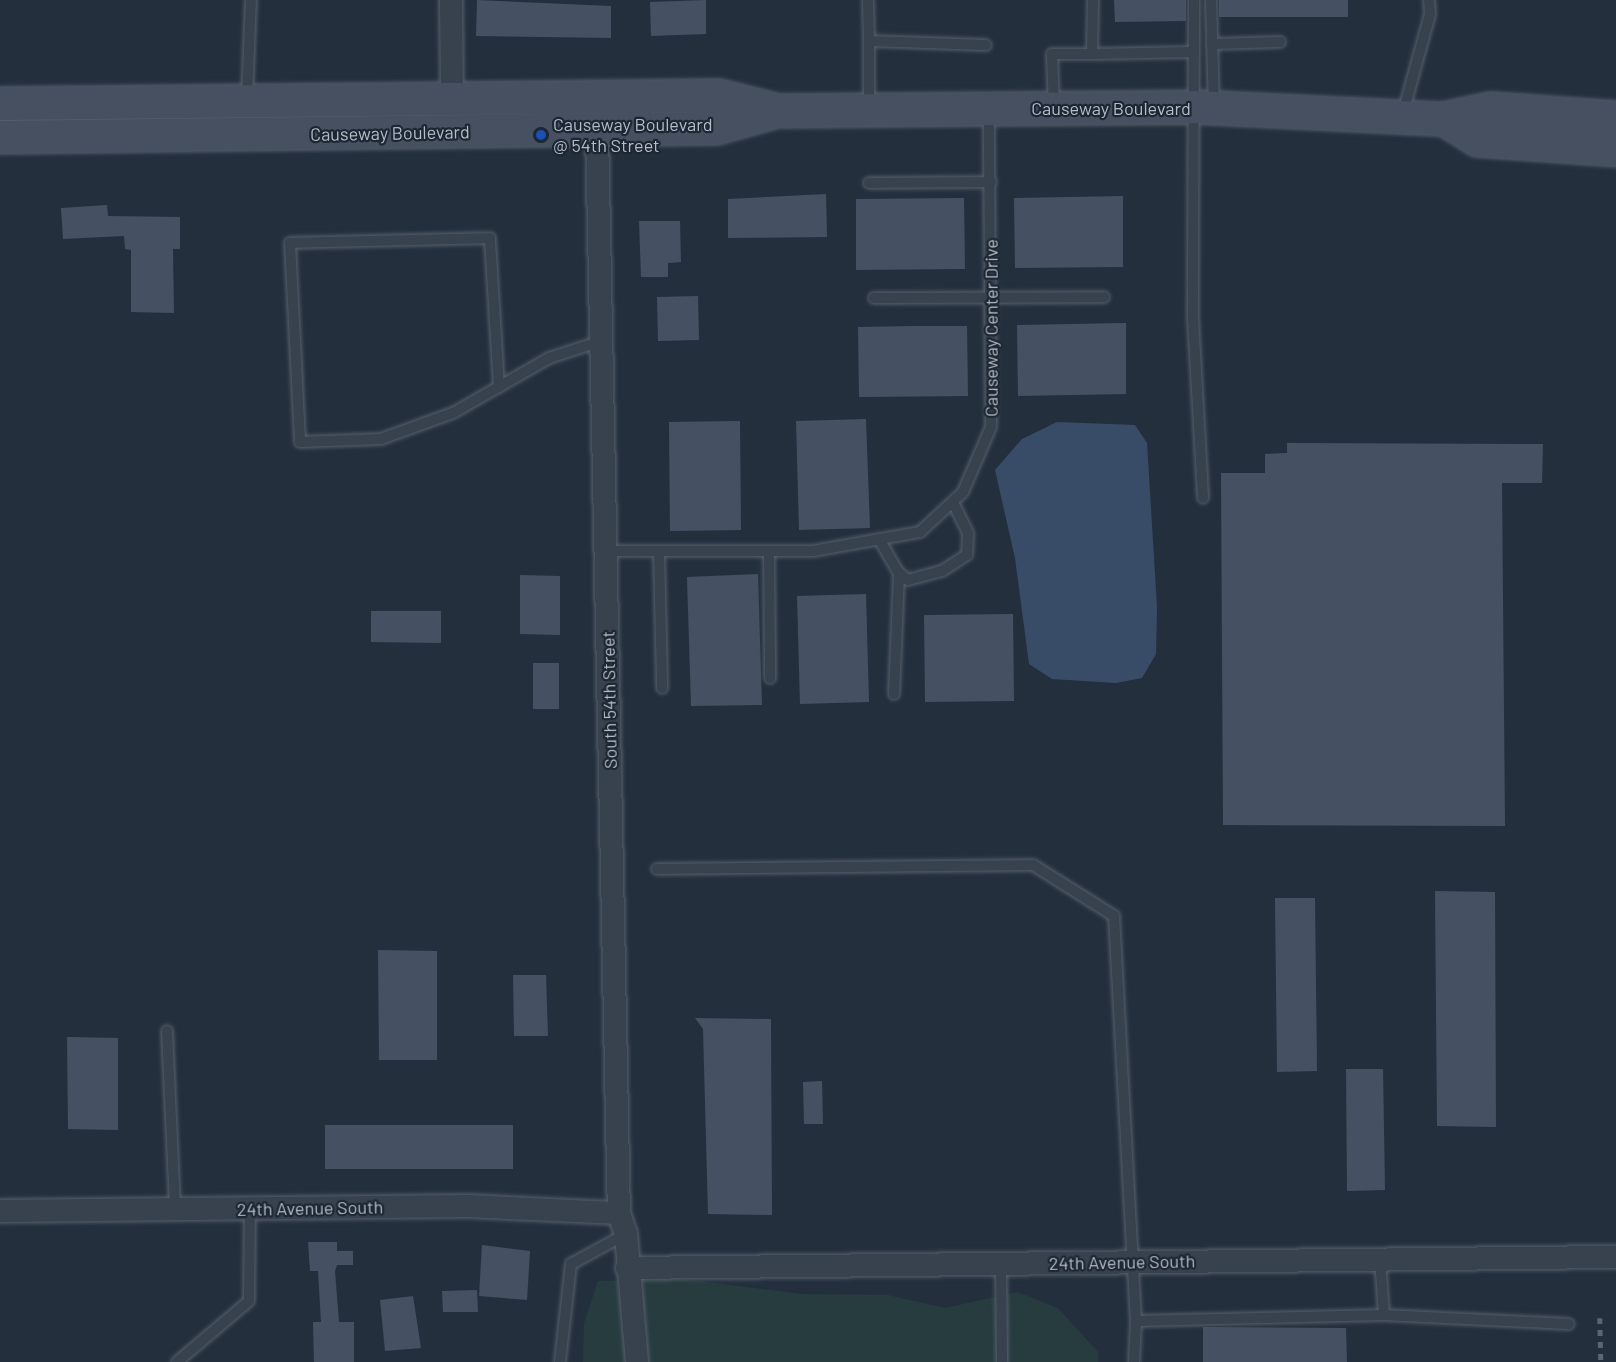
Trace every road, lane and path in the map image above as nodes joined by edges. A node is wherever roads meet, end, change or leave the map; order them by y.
1 (251, 0) edge
2 (451, 0) edge
3 (868, 0) edge
4 (1093, 0) edge
5 (1194, 0) edge
6 (1211, 0) edge
7 (1429, 0) edge
8 (869, 41) junction
9 (1280, 42) dead end
10 (1212, 44) junction
11 (986, 45) dead end
12 (1194, 52) junction
13 (1092, 54) junction
14 (452, 99) junction
15 (737, 100) junction
16 (247, 101) junction
17 (0, 104) edge
18 (989, 108) junction
19 (1054, 108) junction
20 (1204, 108) junction
21 (869, 110) junction
22 (778, 111) junction
23 (1402, 116) junction
24 (1616, 118) edge
25 (1444, 119) junction
26 (597, 131) junction
27 (184, 135) junction
28 (0, 137) edge
29 (1616, 150) edge
30 (991, 182) junction
31 (869, 183) dead end
32 (992, 297) junction
33 (1104, 297) dead end
34 (874, 298) dead end
35 (602, 341) junction
36 (499, 387) junction
37 (1203, 498) dead end
38 (953, 502) junction
39 (879, 539) junction
40 (606, 551) junction
41 (659, 551) junction
42 (769, 551) junction
43 (899, 573) junction
44 (770, 678) dead end
45 (662, 688) dead end
46 (894, 694) dead end
47 (657, 868) dead end
48 (167, 1031) dead end
49 (250, 1208) junction
50 (176, 1209) junction
51 (0, 1211) edge
52 (622, 1224) junction
53 (1616, 1257) edge
54 (1380, 1259) junction
55 (1132, 1261) junction
56 (1000, 1263) junction
57 (627, 1268) junction
58 (1384, 1315) junction
59 (1136, 1321) junction
60 (1569, 1324) dead end
61 (177, 1362) edge
62 (560, 1362) edge
63 (637, 1362) edge
64 (1002, 1362) edge
65 (1134, 1362) edge

1 - 16 lane
2 - 14 street
3 - 8 lane
4 - 13 lane
5 - 12 lane
6 - 10 lane
7 - 23 lane
8 - 11 lane
8 - 21 lane
9 - 10 lane
10 - 20 lane
12 - 13 lane
12 - 20 lane
13 - 19 lane
14 - 15 main road, Causeway Boulevard
14 - 16 main road, Causeway Boulevard
14 - 27 main road
15 - 22 main road, Causeway Boulevard
15 - 26 main road
16 - 17 main road, Causeway Boulevard
18 - 19 main road, Causeway Boulevard
18 - 21 main road, Causeway Boulevard
18 - 30 lane, Causeway Center Drive
19 - 20 main road, Causeway Boulevard
20 - 23 main road, Causeway Boulevard
20 - 37 lane
21 - 22 main road, Causeway Boulevard
22 - 26 main road, Causeway Boulevard
23 - 25 main road, Causeway Boulevard
24 - 25 main road, Causeway Boulevard
25 - 29 main road, Causeway Boulevard
26 - 27 main road, Causeway Boulevard
26 - 35 street, South 54th Street
27 - 28 main road, Causeway Boulevard
30 - 31 lane
30 - 32 lane, Causeway Center Drive
32 - 33 lane
32 - 34 lane
32 - 38 lane, Causeway Center Drive
35 - 36 lane
35 - 40 street, South 54th Street
36 - 36 lane
38 - 39 lane, Causeway Center Drive
38 - 43 lane
39 - 42 lane, Causeway Center Drive
39 - 43 lane
40 - 41 lane, Causeway Center Drive
40 - 52 street, South 54th Street
41 - 42 lane, Causeway Center Drive
41 - 45 lane
42 - 44 lane
43 - 46 lane
47 - 55 lane
48 - 50 lane
49 - 50 street, 24th Avenue South
49 - 52 street, 24th Avenue South
49 - 61 lane
50 - 51 street, 24th Avenue South
52 - 57 street, South 54th Street
52 - 62 lane
53 - 54 street, 24th Avenue South
54 - 55 street, 24th Avenue South
54 - 58 lane
55 - 56 street, 24th Avenue South
55 - 59 lane
56 - 57 street, 24th Avenue South
56 - 64 lane
57 - 63 street, South 54th Street
58 - 59 lane
58 - 60 lane
59 - 65 lane

